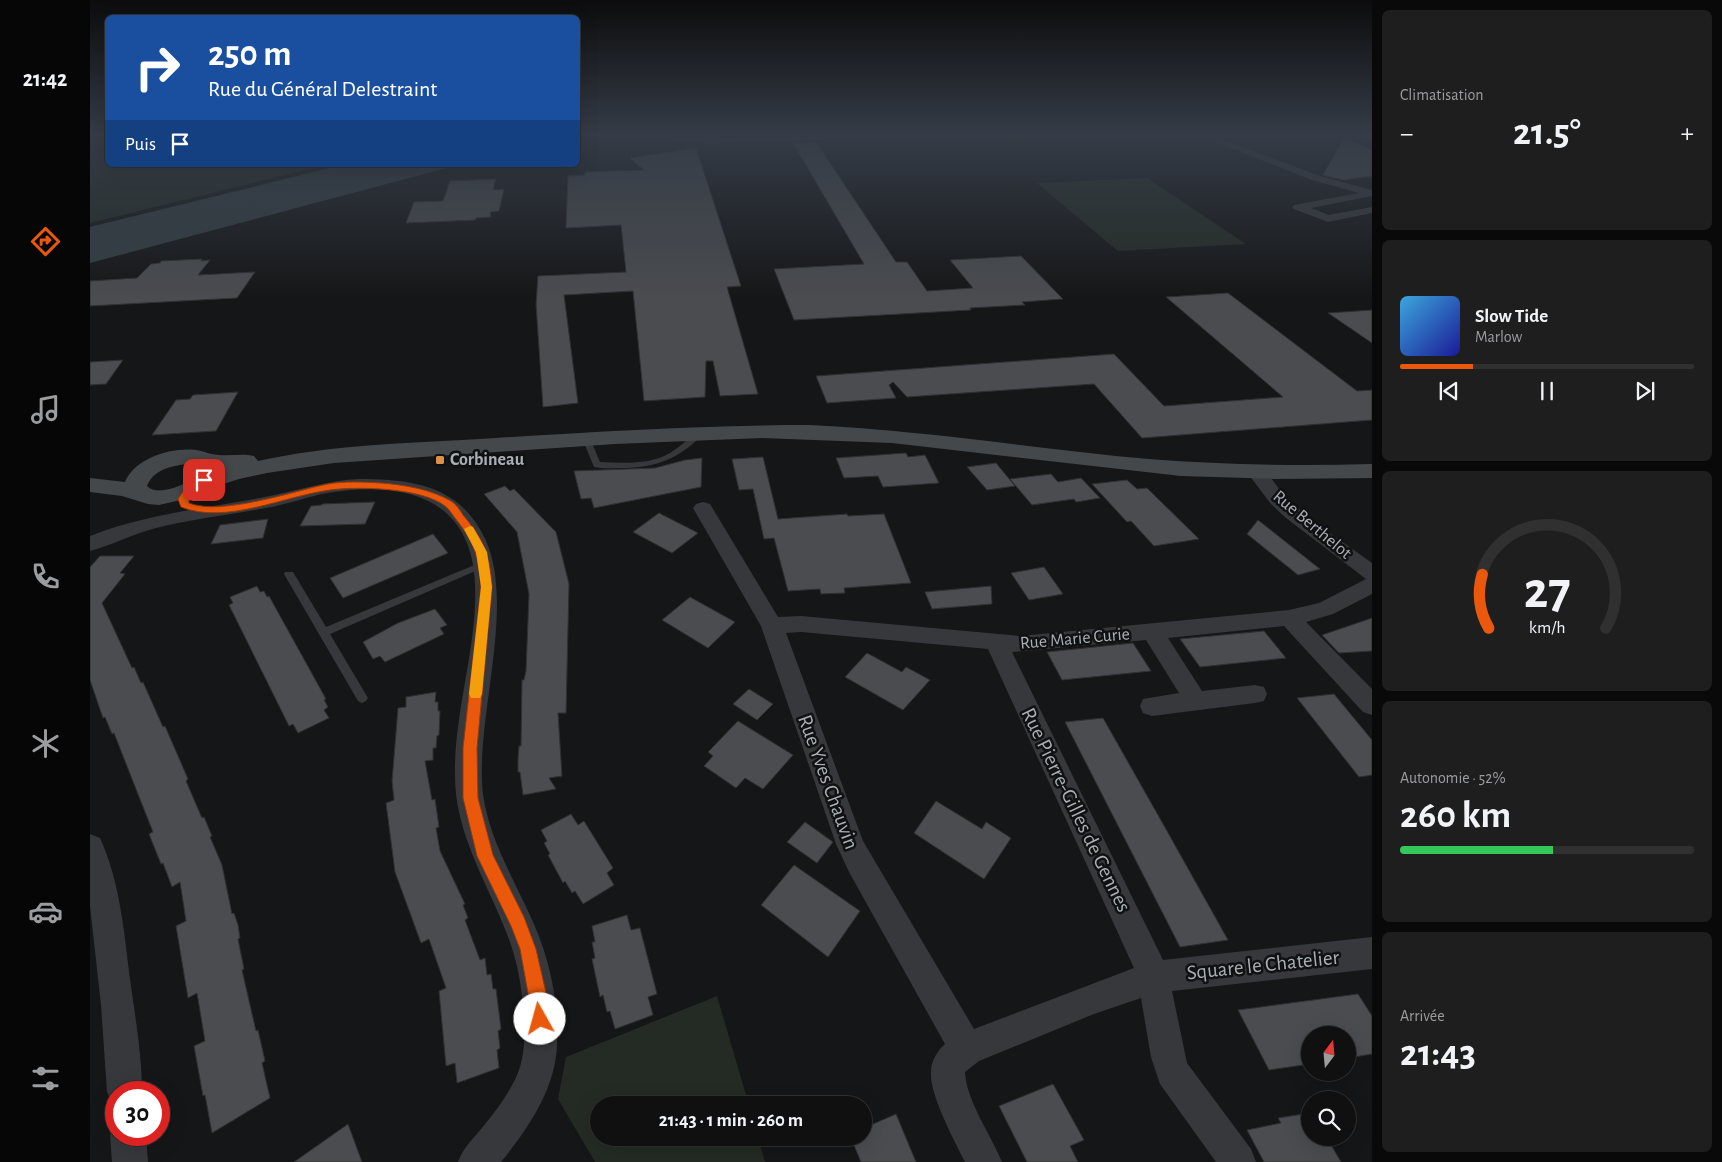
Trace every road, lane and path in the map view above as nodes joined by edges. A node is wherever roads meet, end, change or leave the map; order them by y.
1 (1372, 193) edge
2 (1372, 210) edge
3 (354, 454) junction
4 (203, 459) junction
5 (151, 468) junction
6 (1255, 471) junction
7 (1372, 471) edge
8 (90, 475) edge
9 (90, 485) edge
10 (196, 486) junction
11 (141, 495) junction
12 (703, 508) dead end
13 (210, 510) junction
14 (99, 540) edge
15 (485, 564) junction
16 (289, 574) dead end
17 (1372, 574) edge
18 (1372, 585) edge
19 (1289, 618) junction
20 (772, 626) junction
21 (324, 632) junction
22 (1153, 632) junction
23 (996, 643) junction
24 (1255, 694) dead end
25 (362, 698) dead end
26 (1196, 701) junction
27 (1372, 705) edge
28 (1152, 706) dead end
29 (90, 847) edge
30 (1372, 953) edge
31 (1154, 977) junction
32 (967, 1049) junction
33 (124, 1081) edge
34 (129, 1146) edge
35 (130, 1162) edge
36 (476, 1162) edge
37 (984, 1162) edge
38 (1238, 1162) edge

1 - 2 street
3 - 4 main road
3 - 6 main road
3 - 10 main road
4 - 5 main road
4 - 10 main road
5 - 8 main road
5 - 11 main road
6 - 7 main road
6 - 17 street, Rue Berthelot
9 - 11 main road
10 - 11 main road
10 - 13 street
11 - 14 street
12 - 20 street, Rue Yves Chauvin
13 - 14 street
13 - 15 street
15 - 21 lane
15 - 36 street
16 - 21 lane
18 - 19 street, Rue Marie Curie
19 - 22 street, Rue Marie Curie
19 - 27 street
20 - 23 street, Rue Marie Curie
20 - 32 street, Rue Yves Chauvin
21 - 25 lane
22 - 23 street, Rue Marie Curie
22 - 26 street
23 - 31 street, Rue Pierre-Gilles de Gennes
24 - 26 street
26 - 28 street
29 - 33 street
30 - 31 street, Square le Chatelier
31 - 32 street
31 - 38 street, Rue Pierre-Gilles de Gennes
32 - 37 street
34 - 35 street

